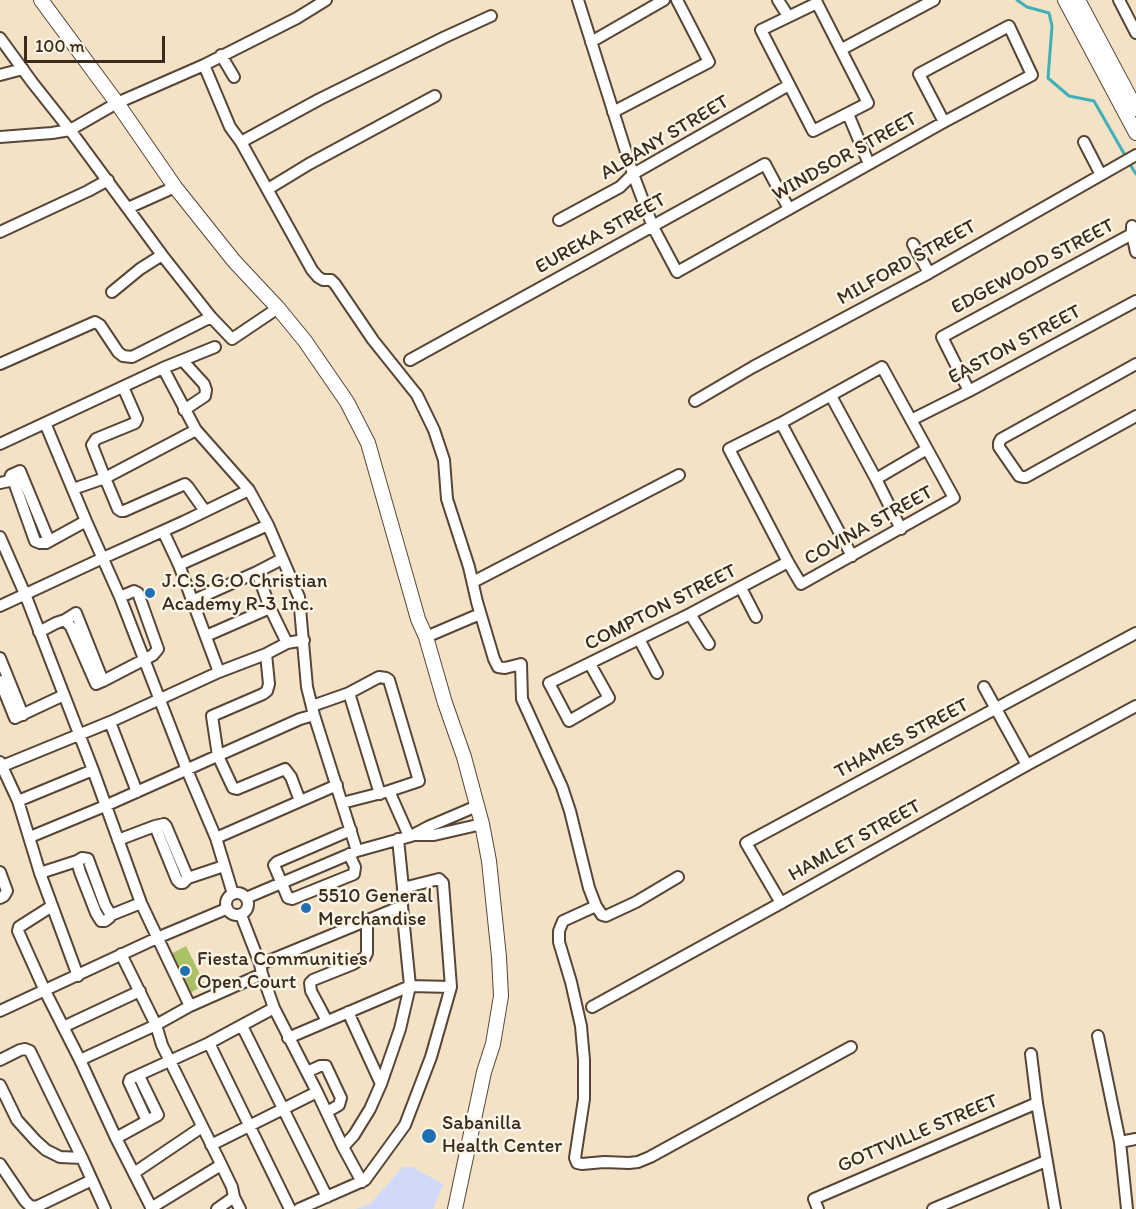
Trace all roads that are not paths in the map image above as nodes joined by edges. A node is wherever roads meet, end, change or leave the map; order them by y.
1 (41, 0) edge
2 (326, 0) edge
3 (578, 0) edge
4 (664, 0) edge
5 (677, 0) edge
6 (778, 0) edge
7 (934, 0) edge
8 (1065, 0) edge
9 (1078, 0) edge
10 (1119, 0) edge
11 (491, 16) dead end
12 (788, 16) junction
13 (1136, 33) edge
14 (0, 38) edge
15 (591, 42) junction
16 (842, 49) junction
17 (221, 55) junction
18 (204, 65) junction
19 (22, 69) junction
20 (0, 75) edge
21 (234, 77) dead end
22 (789, 85) junction
23 (435, 96) dead end
24 (117, 103) junction
25 (613, 112) junction
26 (1133, 113) edge
27 (848, 114) junction
28 (944, 122) junction
29 (70, 130) junction
30 (0, 137) edge
31 (241, 142) junction
32 (1084, 142) dead end
33 (1135, 156) edge
34 (869, 164) junction
35 (633, 174) junction
36 (1101, 175) junction
37 (108, 180) junction
38 (175, 187) junction
39 (268, 189) junction
40 (128, 208) junction
41 (789, 209) junction
42 (559, 220) dead end
43 (653, 226) junction
44 (0, 232) edge
45 (913, 244) dead end
46 (1136, 252) edge
47 (162, 255) junction
48 (929, 273) junction
49 (112, 292) dead end
50 (1136, 301) edge
51 (278, 308) junction
52 (212, 317) junction
53 (215, 347) dead end
54 (410, 360) dead end
55 (183, 361) junction
56 (0, 364) edge
57 (1136, 364) edge
58 (163, 368) junction
59 (123, 387) junction
60 (969, 391) junction
61 (831, 396) junction
62 (695, 401) dead end
63 (184, 410) junction
64 (1136, 416) edge
65 (911, 420) junction
66 (45, 423) junction
67 (781, 423) junction
68 (196, 430) junction
69 (0, 444) edge
70 (927, 449) junction
71 (679, 475) dead end
72 (105, 478) junction
73 (876, 479) junction
74 (5, 482) edge
75 (73, 489) junction
76 (249, 490) junction
77 (206, 511) junction
78 (86, 521) junction
79 (268, 525) junction
80 (901, 529) junction
81 (163, 531) junction
82 (0, 537) edge
83 (852, 556) junction
84 (102, 558) junction
85 (282, 558) junction
86 (4, 561) edge
87 (788, 562) junction
88 (179, 565) junction
89 (258, 572) junction
90 (473, 582) junction
91 (741, 588) junction
92 (25, 594) junction
93 (120, 597) junction
94 (192, 601) junction
95 (0, 606) edge
96 (270, 608) junction
97 (480, 614) junction
98 (690, 614) junction
99 (756, 617) dead end
100 (39, 632) junction
101 (1136, 633) edge
102 (206, 636) junction
103 (426, 636) junction
104 (639, 639) junction
105 (304, 640) junction
106 (287, 643) junction
107 (709, 645) dead end
108 (266, 654) junction
109 (0, 658) edge
110 (144, 660) junction
111 (590, 664) junction
112 (219, 672) junction
113 (657, 673) dead end
114 (0, 681) edge
115 (984, 687) dead end
116 (349, 693) junction
117 (63, 695) junction
118 (159, 700) junction
119 (1136, 706) edge
120 (996, 709) junction
121 (313, 710) junction
122 (15, 718) junction
123 (110, 722) junction
124 (79, 734) junction
125 (218, 756) junction
126 (1, 765) edge
127 (1026, 765) junction
128 (93, 770) junction
129 (186, 770) junction
130 (337, 785) junction
131 (137, 792) junction
132 (384, 792) junction
133 (18, 801) junction
134 (300, 801) junction
135 (342, 803) junction
136 (105, 806) junction
137 (477, 806) junction
138 (482, 824) junction
139 (351, 830) junction
140 (30, 837) junction
141 (406, 837) junction
142 (216, 838) junction
143 (118, 840) junction
144 (353, 852) junction
145 (224, 866) junction
146 (0, 872) edge
147 (40, 873) junction
148 (678, 877) dead end
149 (282, 883) junction
150 (403, 888) junction
151 (233, 894) junction
152 (0, 898) edge
153 (246, 898) junction
154 (141, 903) junction
155 (781, 903) junction
156 (52, 906) junction
157 (402, 906) junction
158 (596, 906) junction
159 (226, 909) junction
160 (241, 915) junction
161 (367, 921) junction
162 (157, 938) junction
163 (121, 954) junction
164 (261, 969) junction
165 (78, 975) junction
166 (410, 986) junction
167 (452, 987) junction
168 (45, 991) junction
169 (140, 991) junction
170 (190, 1006) junction
171 (592, 1007) dead end
172 (274, 1008) junction
173 (0, 1011) edge
174 (348, 1012) junction
175 (327, 1021) junction
176 (156, 1025) junction
177 (242, 1026) junction
178 (63, 1027) junction
179 (1098, 1036) dead end
180 (288, 1038) junction
181 (209, 1043) junction
182 (851, 1047) dead end
183 (1031, 1054) dead end
184 (0, 1060) edge
185 (80, 1060) junction
186 (170, 1062) junction
187 (307, 1072) junction
188 (134, 1079) junction
189 (381, 1084) junction
190 (1, 1089) edge
191 (317, 1092) junction
192 (1037, 1102) junction
193 (282, 1109) junction
194 (327, 1112) junction
195 (147, 1121) junction
196 (249, 1126) junction
197 (202, 1127) junction
198 (116, 1138) junction
199 (1136, 1139) edge
200 (1120, 1142) junction
201 (211, 1145) junction
202 (343, 1147) junction
203 (81, 1158) junction
204 (1046, 1161) junction
205 (0, 1164) edge
206 (221, 1165) junction
207 (134, 1173) junction
208 (92, 1180) junction
209 (362, 1182) junction
210 (234, 1197) junction
211 (327, 1197) junction
212 (816, 1204) edge
213 (1127, 1208) edge
214 (105, 1209) edge
215 (152, 1209) edge
216 (217, 1209) edge
217 (240, 1209) edge
218 (290, 1209) edge
219 (299, 1209) edge
220 (455, 1209) edge
221 (933, 1209) edge
222 (1055, 1209) edge
223 (1115, 1209) edge

1 - 24 street
2 - 17 street
3 - 15 street
4 - 15 street
5 - 25 street
6 - 12 street
7 - 16 street
8 - 26 street
9 - 26 street
10 - 13 street
11 - 31 street
12 - 16 street
12 - 22 street
14 - 19 street
15 - 25 street
16 - 27 street
17 - 18 street
17 - 21 street
18 - 24 street
18 - 31 street
19 - 20 street
19 - 29 street
22 - 27 street
22 - 35 street, ALBANY STREET
23 - 39 street
24 - 29 street
24 - 38 street
25 - 35 street
27 - 34 street
28 - 28 street, WINDSOR STREET
28 - 34 street, WINDSOR STREET
29 - 30 street
29 - 37 street
31 - 39 street
32 - 36 street
33 - 36 street, MILFORD STREET
34 - 41 street, WINDSOR STREET
35 - 42 street, ALBANY STREET
35 - 43 street
36 - 48 street, MILFORD STREET
37 - 40 street
37 - 44 street
38 - 40 street
38 - 51 street
39 - 90 street
40 - 47 street
41 - 43 street, EUREKA STREET
41 - 43 street, WINDSOR STREET
43 - 54 street, EUREKA STREET
45 - 48 street
46 - 60 street, EDGEWOOD STREET
47 - 49 street
47 - 52 street
48 - 62 street, MILFORD STREET
50 - 60 street, EASTON STREET
51 - 52 street
51 - 103 street
52 - 56 street
53 - 55 street
55 - 58 street
55 - 63 street
57 - 64 street
58 - 59 street
58 - 63 street
59 - 66 street
59 - 72 street
60 - 65 street, EASTON STREET
61 - 65 street
61 - 67 street
61 - 73 street
63 - 68 street
65 - 70 street
66 - 69 street
66 - 75 street
67 - 83 street
67 - 87 street
68 - 72 street
68 - 76 street
70 - 73 street
70 - 80 street, COVINA STREET
71 - 90 street
72 - 75 street
72 - 77 street
73 - 80 street
74 - 78 street
75 - 78 street
76 - 77 street
76 - 79 street
77 - 81 street
78 - 84 street
79 - 85 street
79 - 88 street
80 - 83 street, COVINA STREET
81 - 84 street
81 - 88 street
82 - 86 street
83 - 87 street, COVINA STREET
84 - 92 street
84 - 93 street
85 - 89 street
85 - 105 street
86 - 92 street
87 - 91 street, COMPTON STREET
88 - 94 street
89 - 94 street
89 - 96 street
90 - 97 street
91 - 98 street, COMPTON STREET
91 - 99 street
92 - 95 street
92 - 100 street
93 - 110 street
93 - 110 street
94 - 102 street
96 - 102 street
96 - 106 street
97 - 103 street
97 - 158 street
98 - 104 street, COMPTON STREET
98 - 107 street
100 - 110 street
100 - 117 street
101 - 120 street, THAMES STREET
102 - 112 street
103 - 137 street
104 - 111 street, COMPTON STREET
104 - 113 street
105 - 106 street
105 - 121 street
106 - 108 street
108 - 112 street
108 - 125 street
109 - 122 street
110 - 118 street
111 - 111 street, COMPTON STREET
112 - 118 street
114 - 122 street
115 - 120 street
116 - 121 street
116 - 132 street
116 - 132 street
117 - 122 street
117 - 124 street
118 - 123 street
118 - 129 street
119 - 127 street, HAMLET STREET
120 - 127 street
120 - 155 street, THAMES STREET
121 - 125 street
121 - 130 street
123 - 124 street
123 - 131 street
124 - 126 street
124 - 128 street
125 - 129 street
125 - 134 street
126 - 133 street
127 - 155 street, HAMLET STREET
128 - 133 street
128 - 136 street
129 - 131 street
129 - 142 street
130 - 134 street
130 - 135 street
131 - 136 street
132 - 135 street
132 - 141 street
133 - 140 street
134 - 142 street
135 - 139 street
136 - 140 street
136 - 143 street
137 - 138 street
137 - 141 street
138 - 141 street
138 - 220 street
139 - 144 street
139 - 149 street
140 - 147 street
141 - 144 street
141 - 150 street
142 - 145 street
143 - 145 street
143 - 154 street
144 - 149 street
144 - 149 street
145 - 151 street
146 - 152 street
147 - 154 street
147 - 156 street
148 - 158 street
149 - 153 street
150 - 157 street
150 - 167 street
151 - 153 street
151 - 159 street
153 - 160 street
154 - 162 street
155 - 171 street, HAMLET STREET
156 - 165 street
156 - 168 street
157 - 161 street
157 - 166 street
158 - 182 street
159 - 160 street
159 - 162 street
160 - 164 street
161 - 164 street
161 - 175 street
162 - 163 street
162 - 170 street
163 - 165 street
163 - 169 street
164 - 170 street
164 - 172 street
165 - 168 street
166 - 167 street
166 - 174 street
166 - 189 street
167 - 209 street
168 - 173 street
168 - 178 street
169 - 176 street
169 - 178 street
170 - 176 street
172 - 177 street
172 - 180 street
174 - 175 street
174 - 189 street
175 - 180 street
176 - 185 street
176 - 186 street
177 - 181 street
177 - 193 street
178 - 185 street
179 - 200 street
180 - 187 street
181 - 186 street
181 - 196 street
183 - 192 street
184 - 203 street
185 - 198 street
186 - 188 street
186 - 197 street
187 - 191 street
187 - 194 street
188 - 195 street
188 - 195 street
189 - 202 street
190 - 203 street
191 - 193 street
191 - 194 street
192 - 204 street
192 - 212 street, GOTTVILLE STREET
193 - 196 street
193 - 211 street
194 - 202 street
195 - 198 street
196 - 201 street
196 - 218 street
197 - 201 street
197 - 207 street
198 - 207 street
199 - 200 street
200 - 213 street
201 - 206 street
202 - 209 street
203 - 208 street
204 - 221 street
204 - 222 street
205 - 208 street
206 - 210 street
206 - 215 street
207 - 215 street
208 - 214 street
209 - 211 street
210 - 216 street
210 - 217 street
211 - 219 street
213 - 223 street

